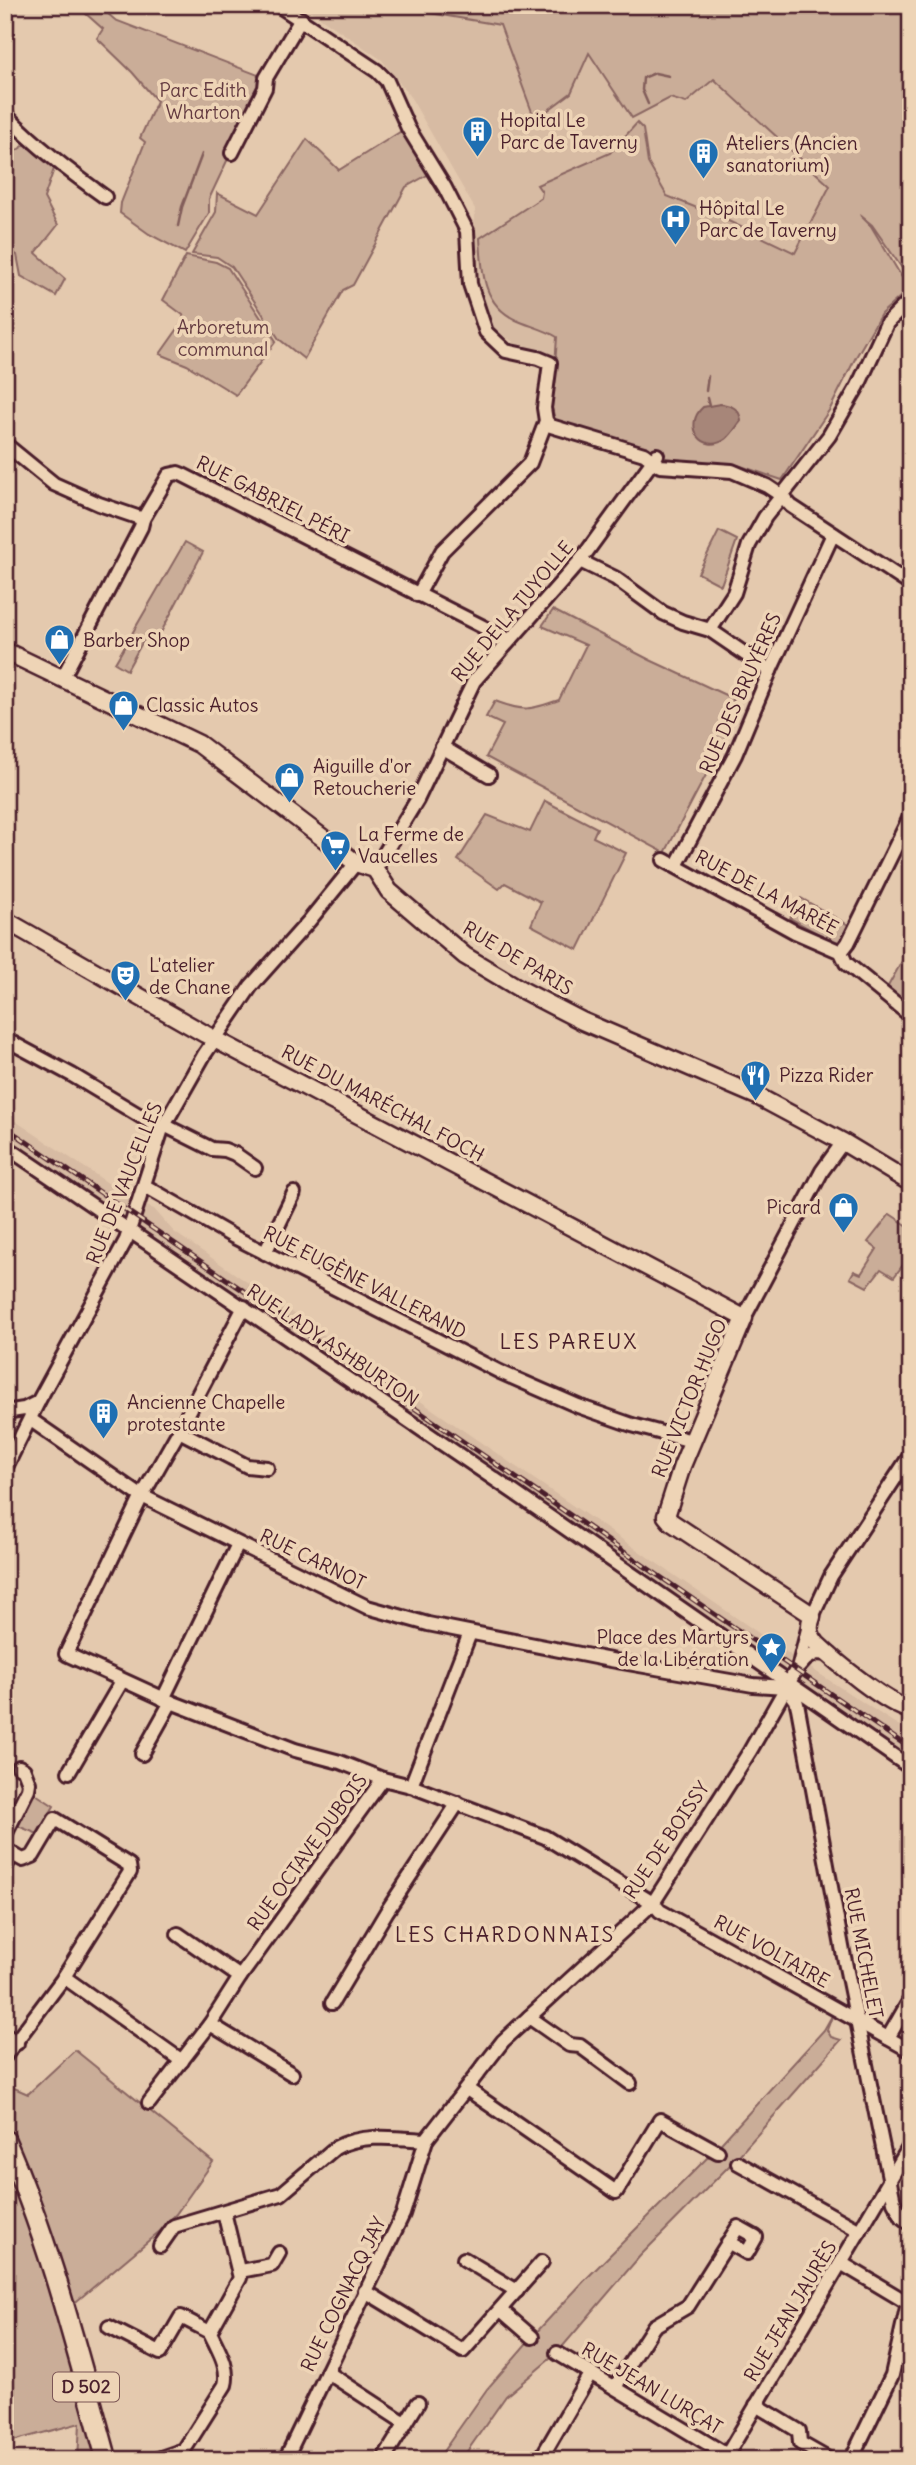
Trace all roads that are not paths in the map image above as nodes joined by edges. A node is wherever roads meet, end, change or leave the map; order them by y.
1 (278, 5) edge
2 (301, 19) junction
3 (5, 114) edge
4 (232, 153) dead end
5 (105, 197) dead end
6 (911, 299) edge
7 (546, 421) junction
8 (5, 444) edge
9 (656, 458) junction
10 (782, 496) junction
11 (143, 519) junction
12 (833, 534) junction
13 (580, 561) junction
14 (911, 585) edge
15 (418, 595) junction
16 (710, 629) junction
17 (509, 640) junction
18 (5, 651) edge
19 (770, 671) junction
20 (63, 677) junction
21 (442, 747) junction
22 (489, 775) dead end
23 (911, 815) edge
24 (356, 863) junction
25 (670, 863) joint
26 (375, 869) junction
27 (5, 920) edge
28 (841, 953) junction
29 (911, 1016) edge
30 (214, 1038) junction
31 (5, 1039) edge
32 (163, 1127) junction
33 (843, 1142) junction
34 (5, 1146) edge
35 (256, 1168) dead end
36 (911, 1183) edge
37 (145, 1186) junction
38 (294, 1193) dead end
39 (128, 1229) junction
40 (265, 1253) junction
41 (244, 1307) junction
42 (744, 1318) junction
43 (38, 1402) junction
44 (5, 1412) edge
45 (31, 1420) junction
46 (179, 1431) junction
47 (692, 1441) junction
48 (911, 1454) edge
49 (267, 1468) dead end
50 (5, 1469) edge
51 (142, 1496) junction
52 (238, 1544) junction
53 (811, 1627) junction
54 (470, 1633) junction
55 (830, 1654) junction
56 (799, 1665) junction
57 (769, 1668) junction
58 (122, 1681) junction
59 (788, 1684) junction
60 (759, 1686) junction
61 (167, 1700) junction
62 (911, 1710) edge
63 (142, 1754) dead end
64 (19, 1767) dead end
65 (911, 1768) edge
66 (69, 1772) dead end
67 (383, 1779) junction
68 (411, 1786) junction
69 (460, 1804) junction
70 (5, 1835) edge
71 (9, 1852) edge
72 (5, 1867) edge
73 (653, 1903) junction
74 (178, 1934) dead end
75 (64, 1977) junction
76 (240, 1977) junction
77 (911, 1998) edge
78 (332, 2003) dead end
79 (529, 2017) junction
80 (858, 2021) junction
81 (210, 2024) junction
82 (5, 2034) edge
83 (888, 2038) junction
84 (17, 2043) junction
85 (911, 2051) edge
86 (5, 2056) edge
87 (182, 2061) junction
88 (292, 2074) dead end
89 (630, 2083) dead end
90 (467, 2089) junction
91 (149, 2104) dead end
92 (5, 2140) edge
93 (426, 2140) junction
94 (911, 2144) edge
95 (718, 2152) dead end
96 (738, 2163) dead end
97 (890, 2182) junction
98 (224, 2211) junction
99 (911, 2224) edge
100 (860, 2231) junction
101 (728, 2242) dead end
102 (160, 2246) dead end
103 (279, 2253) dead end
104 (464, 2259) dead end
105 (542, 2262) dead end
106 (841, 2263) junction
107 (240, 2271) junction
108 (365, 2291) junction
109 (517, 2291) junction
110 (501, 2310) junction
111 (109, 2327) dead end
112 (210, 2332) junction
113 (532, 2337) dead end
114 (557, 2353) dead end
115 (327, 2372) junction
116 (590, 2374) junction
117 (615, 2388) junction
118 (418, 2403) dead end
119 (756, 2405) junction
120 (405, 2423) junction
121 (725, 2458) edge
122 (107, 2460) edge
123 (155, 2460) edge
124 (285, 2460) edge
125 (383, 2460) edge
126 (540, 2460) edge
127 (830, 2460) edge
128 (851, 2460) edge

1 - 2 street
2 - 4 street
2 - 7 street
3 - 5 street
6 - 10 street
7 - 9 street
7 - 15 street
8 - 11 street
9 - 10 street
9 - 13 street, RUE DE LA TUYOLLE
10 - 12 street
10 - 16 street
11 - 15 street, RUE GABRIEL PÉRI
11 - 20 street, RUE GABRIEL PÉRI
12 - 14 street
12 - 19 street, RUE DES BRUYÈRES
13 - 16 street
13 - 17 street, RUE DE LA TUYOLLE
15 - 17 street, RUE GABRIEL PÉRI
16 - 19 street
17 - 21 street, RUE DE LA TUYOLLE
18 - 20 street
19 - 25 street, RUE DES BRUYÈRES
20 - 24 street
21 - 22 street
21 - 26 street, RUE DE LA TUYOLLE
23 - 28 street
24 - 26 street
24 - 30 street, RUE DE VAUCELLES
25 - 28 street, RUE DE LA MARÉE
26 - 33 street, RUE DE PARIS
27 - 30 street, RUE DU MARÉCHAL FOCH
28 - 29 street, RUE DE LA MARÉE
30 - 32 street, RUE DE VAUCELLES
30 - 42 street, RUE DU MARÉCHAL FOCH
31 - 32 street
32 - 35 street
32 - 37 street, RUE DE VAUCELLES
33 - 36 street, RUE DE PARIS
33 - 42 street, RUE VICTOR HUGO
34 - 39 street, RUE LADY ASHBURTON
37 - 39 street, RUE DE VAUCELLES
37 - 40 street, RUE EUGÈNE VALLERAND
38 - 40 street
39 - 41 street, RUE LADY ASHBURTON
39 - 43 street, RUE DE VAUCELLES
40 - 47 street, RUE EUGÈNE VALLERAND
41 - 46 street
41 - 57 street, RUE LADY ASHBURTON
42 - 47 street, RUE VICTOR HUGO
43 - 44 street
43 - 45 street, RUE DE VAUCELLES
45 - 50 street, RUE DE VAUCELLES
45 - 51 street, RUE CARNOT
46 - 49 street
46 - 51 street
47 - 53 street, RUE VICTOR HUGO
48 - 53 street, RUE DE BOISSY
51 - 52 street, RUE CARNOT
51 - 58 street
52 - 54 street, RUE CARNOT
52 - 61 street
53 - 55 street
53 - 56 street, RUE DE BOISSY
54 - 60 street, RUE CARNOT
54 - 68 street
55 - 56 street
55 - 62 street
56 - 59 street, RUE DE BOISSY
57 - 59 street
57 - 60 street
58 - 61 street
58 - 66 street
59 - 60 street
59 - 65 street
59 - 73 street, RUE DE BOISSY
59 - 80 street, RUE MICHELET
61 - 63 street
61 - 67 street
64 - 70 street
67 - 68 street, RUE OCTAVE DUBOIS
67 - 76 street, RUE OCTAVE DUBOIS
68 - 69 street, RUE OCTAVE DUBOIS
69 - 73 street, RUE VOLTAIRE
69 - 78 street
71 - 72 street
71 - 75 street
73 - 79 street, RUE DE BOISSY
73 - 80 street, RUE VOLTAIRE
74 - 76 street
75 - 84 street
75 - 87 street
76 - 81 street, RUE OCTAVE DUBOIS
77 - 83 street
79 - 89 street
79 - 90 street, RUE DE BOISSY
80 - 83 street, RUE VOLTAIRE
80 - 97 street, RUE MICHELET
81 - 87 street, RUE OCTAVE DUBOIS
81 - 88 street
82 - 84 street
83 - 85 street, RUE VOLTAIRE
84 - 86 street
87 - 91 street, RUE OCTAVE DUBOIS
90 - 93 street, RUE DE BOISSY
90 - 95 street
92 - 122 main road, D 502
93 - 98 street
93 - 108 street, RUE COGNACQ JAY
94 - 97 street, RUE JEAN JAURÈS
96 - 100 street
97 - 99 street, RUE MICHELET
97 - 100 street, RUE JEAN JAURÈS
98 - 102 street
98 - 107 street
100 - 106 street, RUE JEAN JAURÈS
101 - 117 street
103 - 107 street
104 - 109 street
105 - 109 street
106 - 119 street, RUE JEAN JAURÈS
106 - 128 street
107 - 112 street
108 - 110 street
108 - 115 street, RUE COGNACQ JAY
109 - 110 street
110 - 113 street
111 - 112 street
112 - 123 street
114 - 116 street, RUE JEAN LURÇAT
115 - 120 street
115 - 124 street, RUE COGNACQ JAY
116 - 117 street, RUE JEAN LURÇAT
116 - 126 street
117 - 121 street, RUE JEAN LURÇAT
118 - 120 street
119 - 121 street, RUE JEAN JAURÈS
119 - 127 street
120 - 125 street

